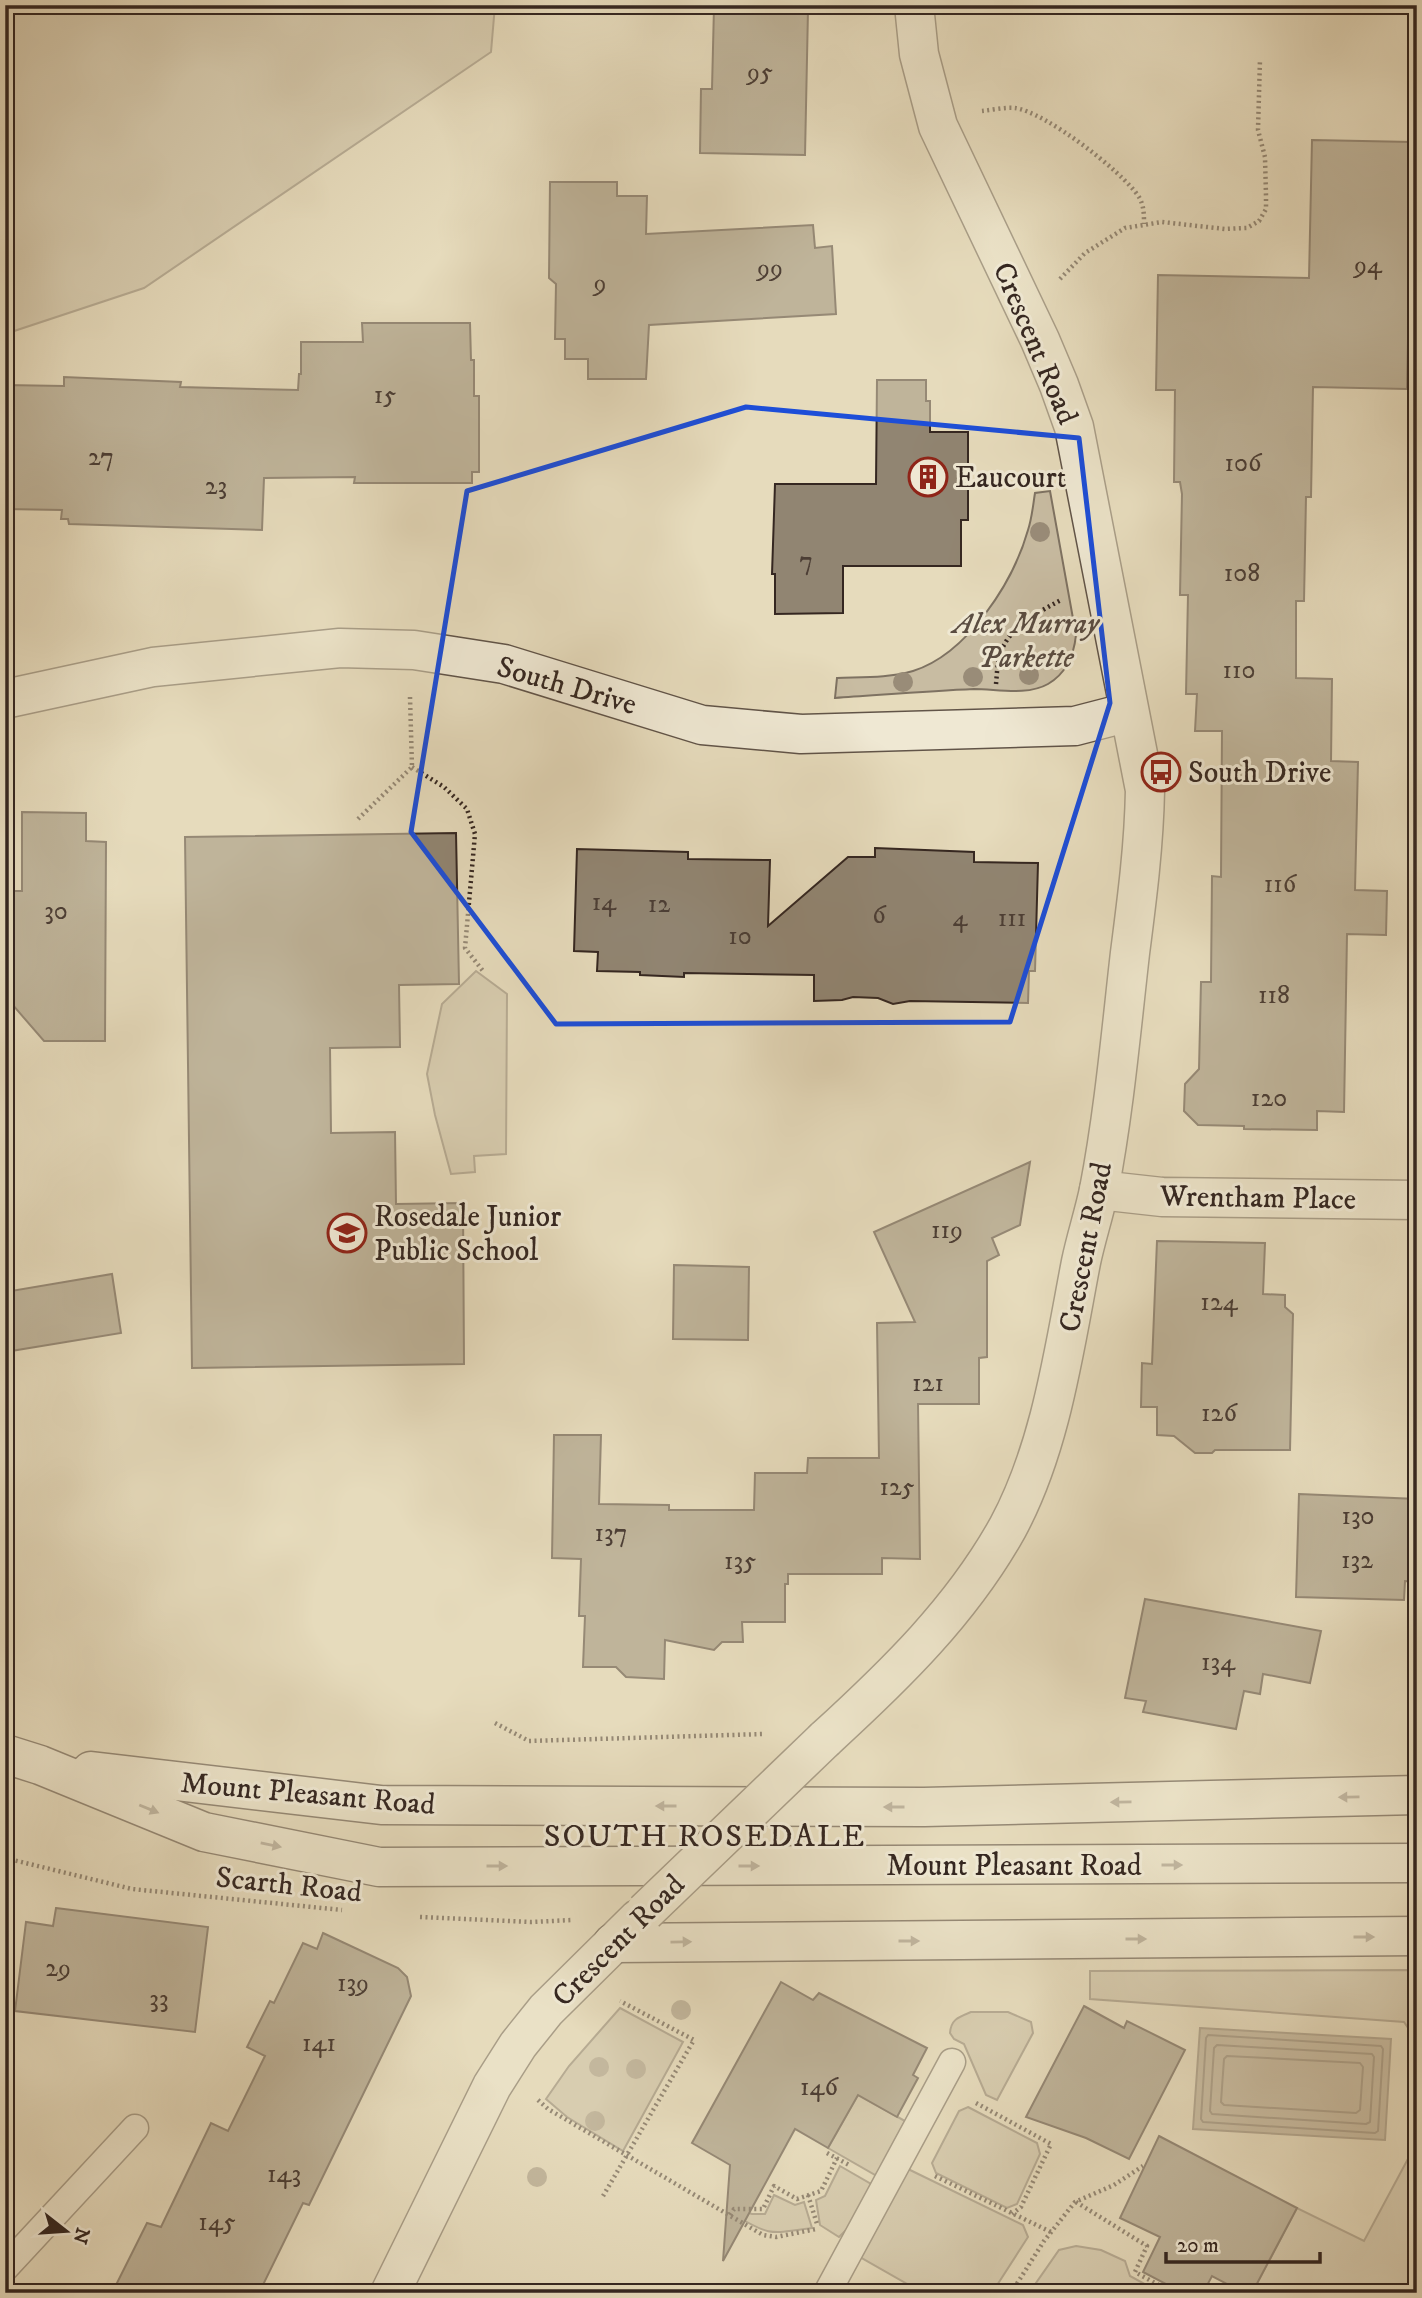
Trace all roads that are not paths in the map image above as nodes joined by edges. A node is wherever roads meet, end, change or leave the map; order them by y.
1 (914, 5) edge
2 (5, 699) edge
3 (1129, 712) junction
4 (1099, 1190) junction
5 (1417, 1199) edge
6 (23, 1759) edge
7 (1417, 1795) edge
8 (1417, 1863) edge
9 (1417, 1936) edge
10 (613, 1943) junction
11 (952, 2062) dead end
12 (135, 2128) dead end
13 (5, 2268) edge
14 (390, 2293) edge
15 (827, 2293) edge

1 - 3 street, Crescent Road
2 - 3 street, South Drive
3 - 4 street, Crescent Road
4 - 5 street, Wrentham Place
4 - 10 street, Crescent Road, bridge
7 -> 6 street, Mount Pleasant Road
6 -> 8 street, Mount Pleasant Road
10 -> 9 street
10 - 14 street, Crescent Road
11 - 15 lane
12 - 13 lane

